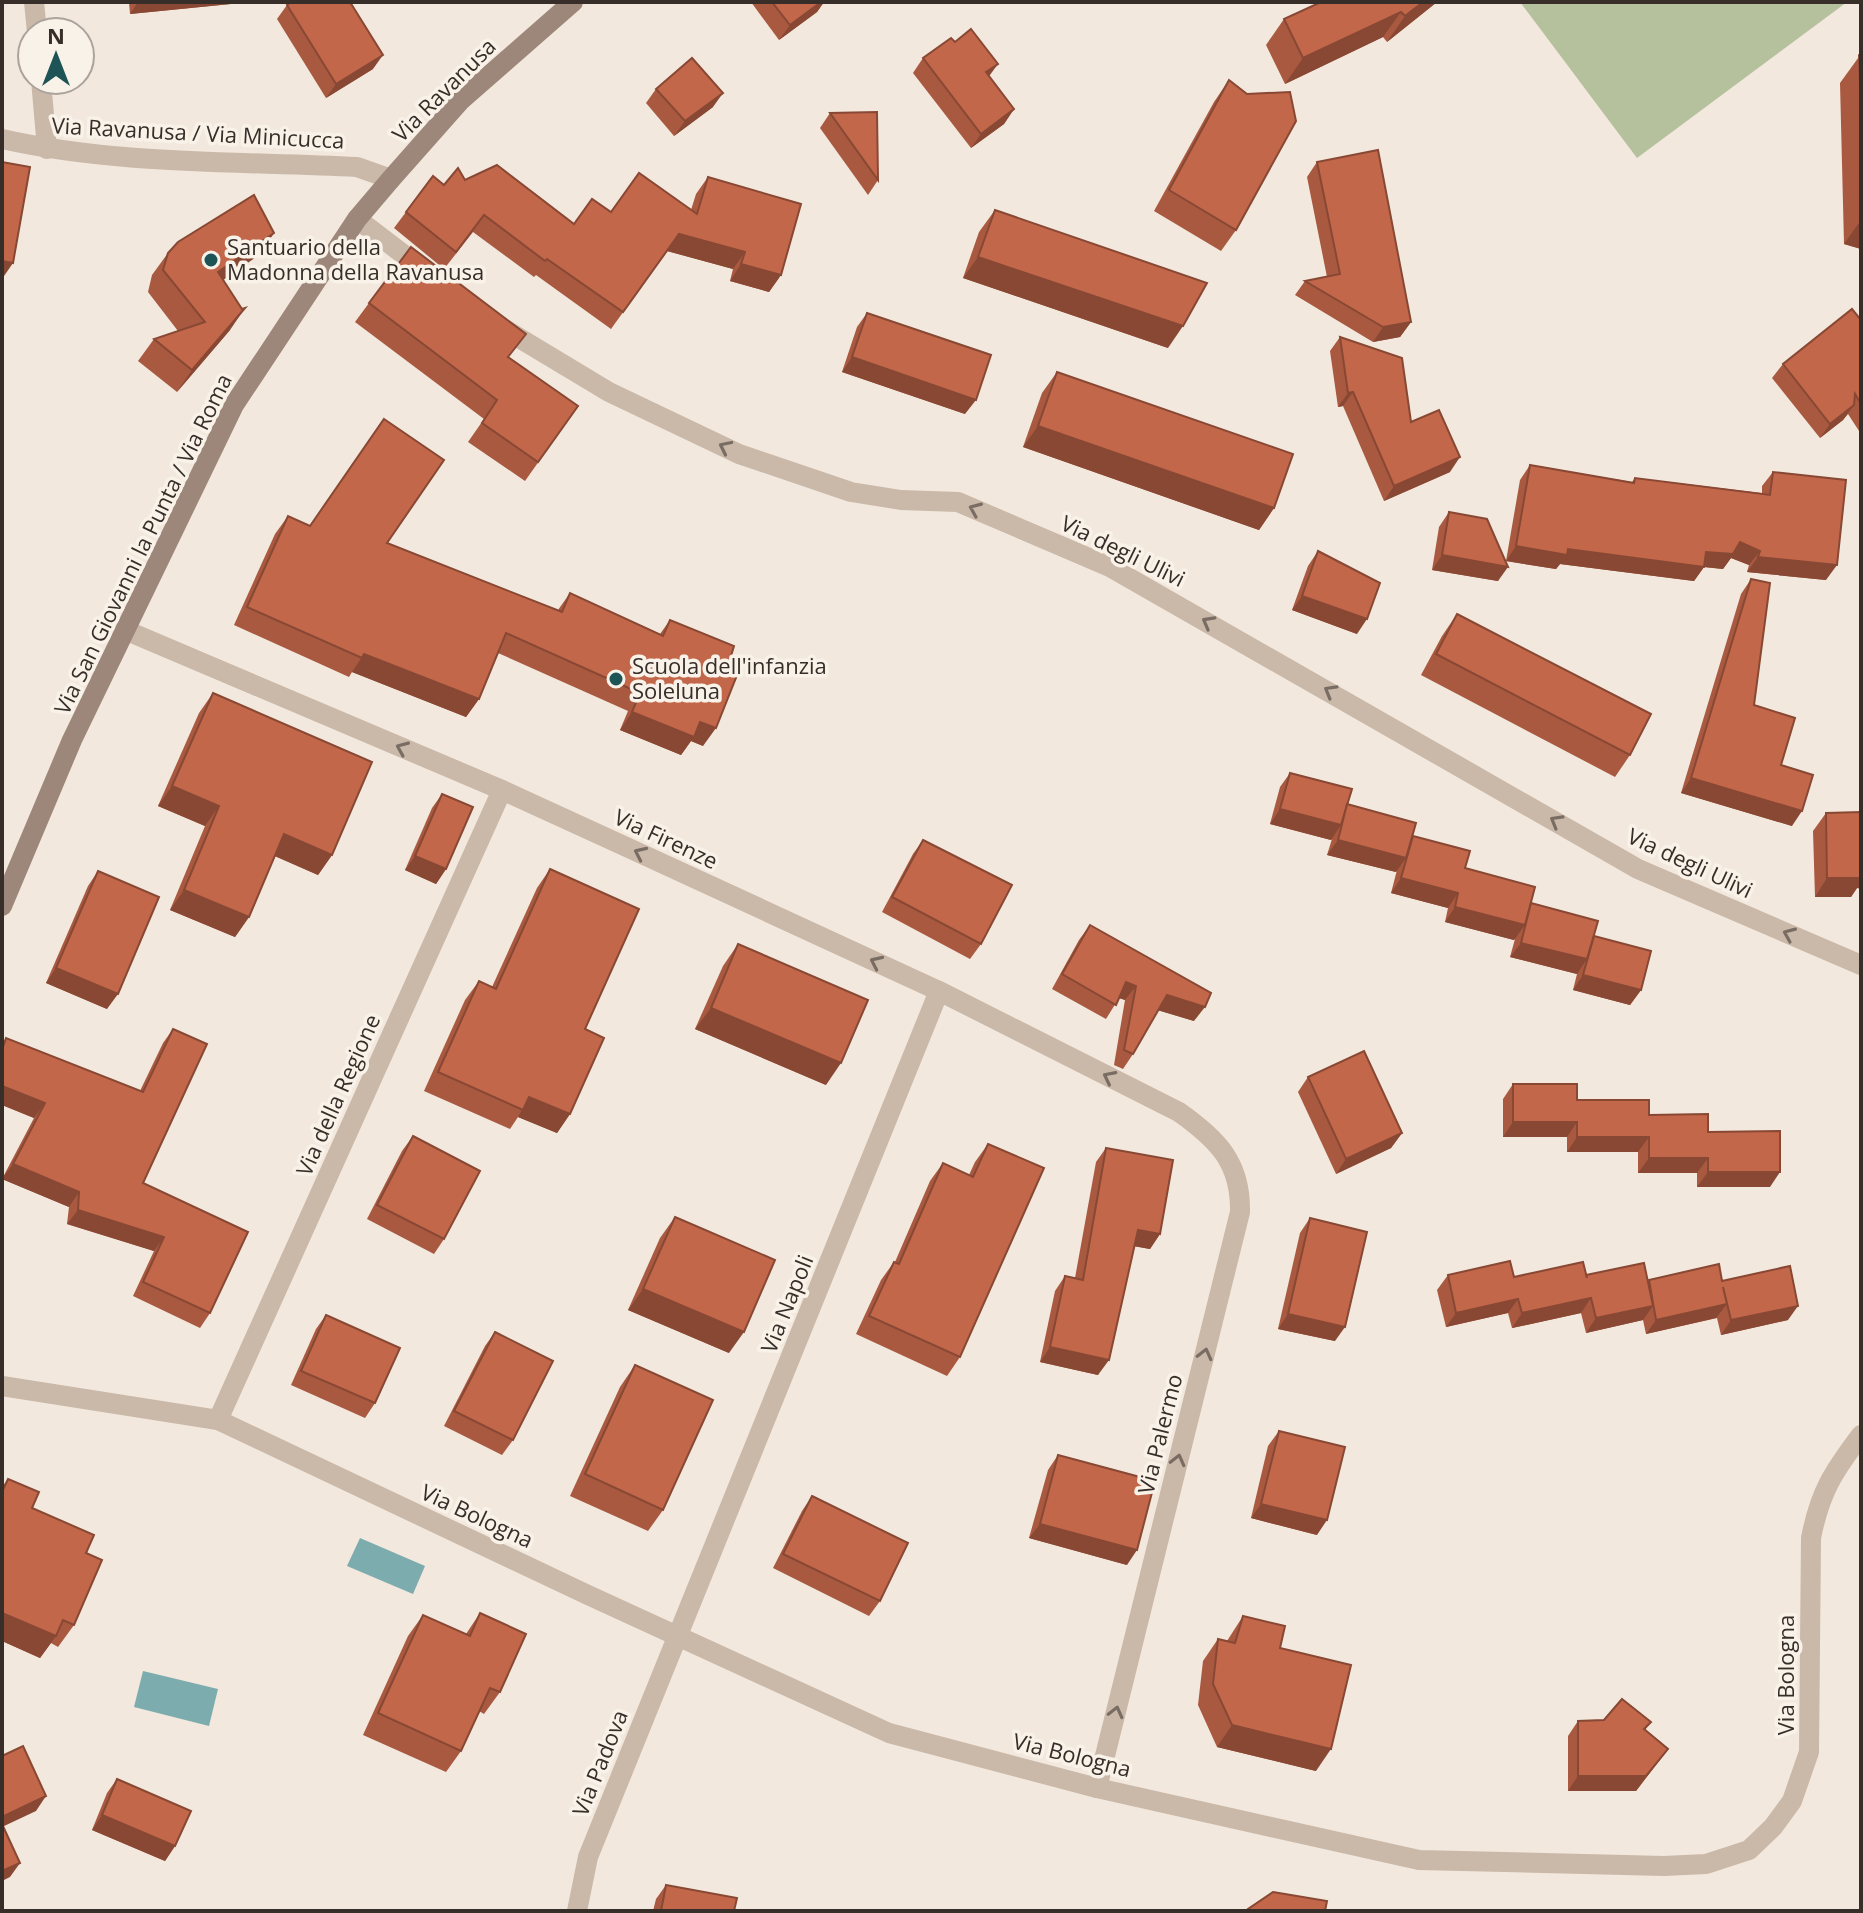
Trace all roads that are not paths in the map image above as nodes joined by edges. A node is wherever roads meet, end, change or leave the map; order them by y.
1 (573, 2) edge
2 (42, 96) edge
3 (2, 139) edge
4 (47, 149) junction
5 (391, 179) junction
6 (357, 219) junction
7 (446, 286) edge
8 (480, 312) edge
9 (125, 630) junction
10 (502, 790) junction
11 (2, 906) edge
12 (1861, 965) edge
13 (939, 991) junction
14 (1179, 1112) joint
15 (2, 1386) edge
16 (218, 1420) junction
17 (1861, 1435) edge
18 (679, 1635) junction
19 (1097, 1788) junction
20 (577, 1911) edge

1 - 5 main road, Via Ravanusa
2 - 4 street
3 - 4 street, Via Ravanusa / Via Minicucca
4 - 5 street, Via Ravanusa / Via Minicucca
5 - 6 main road, Via Ravanusa
6 - 7 street
6 - 9 main road, Via San Giovanni la Punta / Via Roma
12 -> 8 street, Via degli Ulivi
10 -> 9 street, Via Firenze
9 - 11 main road, Via San Giovanni la Punta / Via Roma
13 -> 10 street, Via Firenze
10 - 16 street, Via della Regione
14 -> 13 street, Via Firenze
13 - 18 street, Via Napoli
19 -> 14 street, Via Palermo
15 - 16 street, Via Bologna
16 - 18 street, Via Bologna
17 - 19 street, Via Bologna
18 - 19 street, Via Bologna
18 - 20 street, Via Padova

